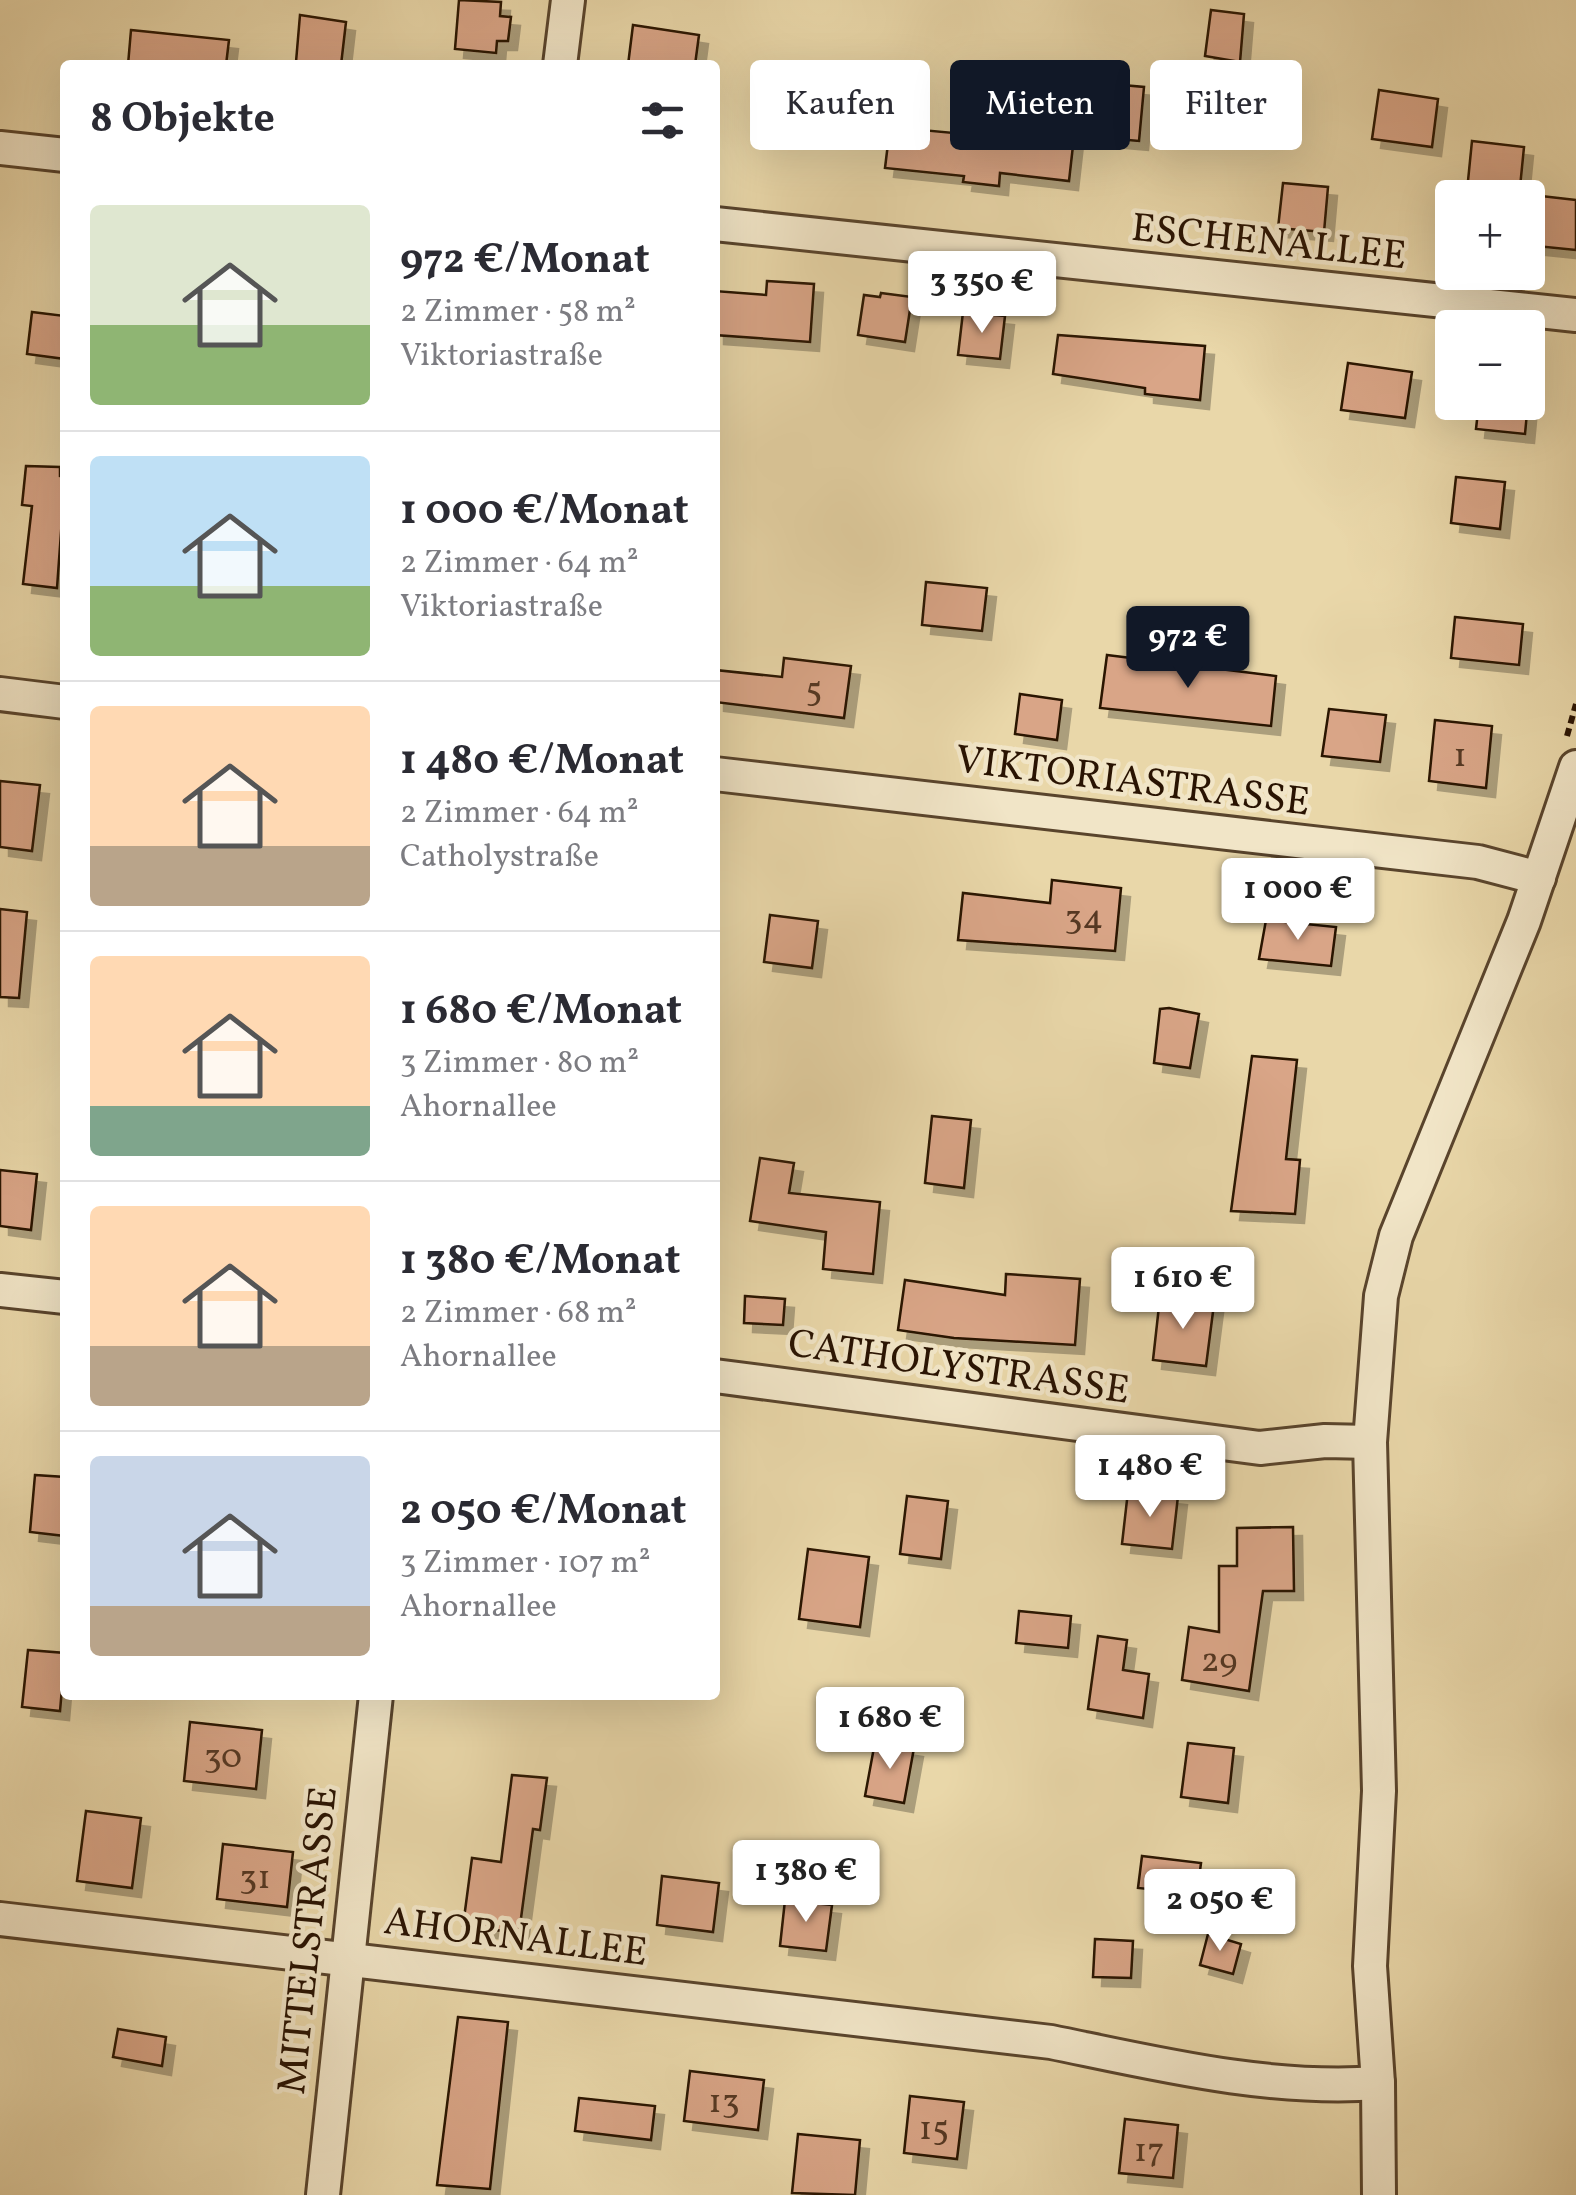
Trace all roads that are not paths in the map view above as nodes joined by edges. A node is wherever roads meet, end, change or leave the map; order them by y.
1 (568, 0) edge
2 (561, 60) edge
3 (0, 148) edge
4 (60, 154) edge
5 (720, 225) edge
6 (1576, 315) edge
7 (0, 694) edge
8 (60, 701) edge
9 (1576, 767) edge
10 (720, 775) edge
11 (1538, 878) junction
12 (0, 1290) edge
13 (60, 1296) edge
14 (720, 1377) edge
15 (1370, 1442) junction
16 (375, 1700) edge
17 (0, 1919) edge
18 (347, 1958) junction
19 (1378, 2083) junction
20 (322, 2195) edge
21 (1378, 2195) edge

1 - 2 street
3 - 4 street
5 - 6 street, ESCHENALLEE
7 - 8 street
9 - 11 street
10 - 11 street, VIKTORIASTRASSE
11 - 15 street
12 - 13 street
14 - 15 street, CATHOLYSTRASSE
15 - 19 street
16 - 18 street, MITTELSTRASSE
17 - 18 street, AHORNALLEE
18 - 19 street, AHORNALLEE
18 - 20 street, MITTELSTRASSE
19 - 21 street

